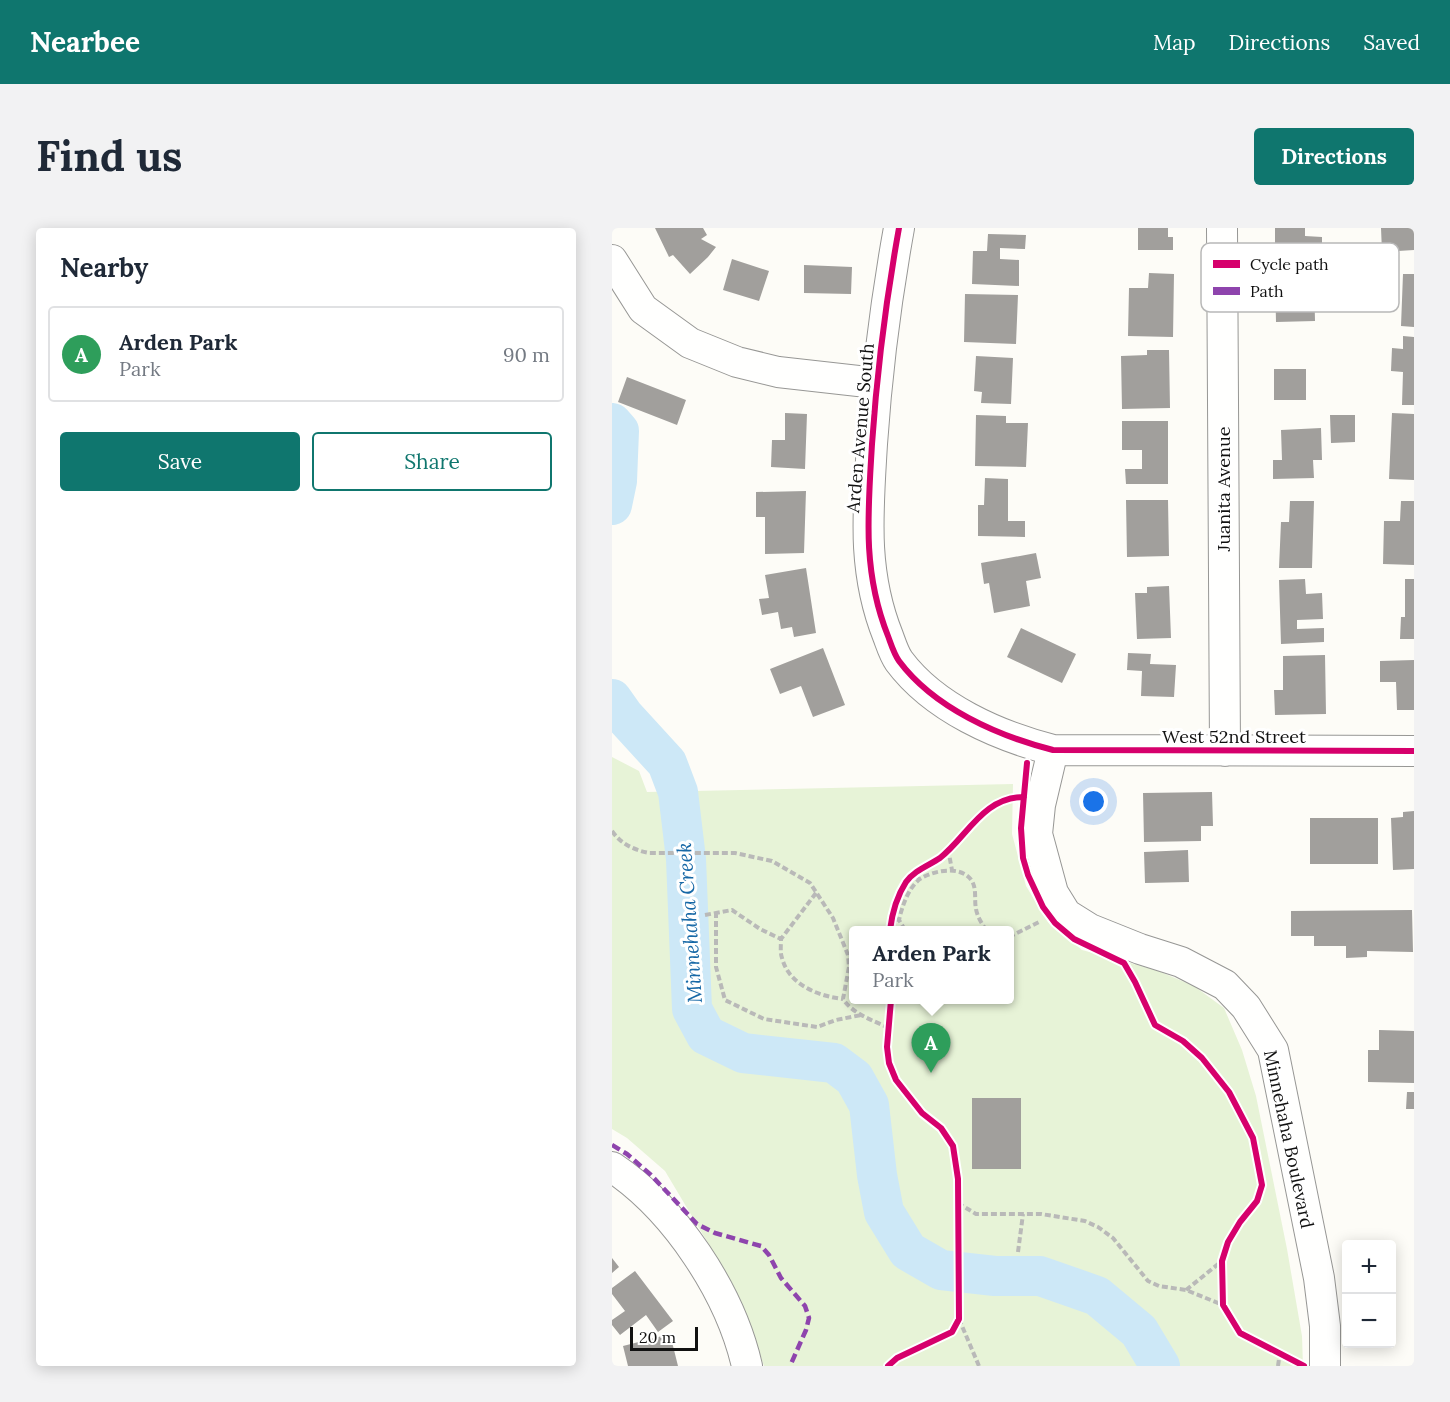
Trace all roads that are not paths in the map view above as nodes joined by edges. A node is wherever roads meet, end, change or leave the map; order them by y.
1 (899, 228) edge
2 (1222, 228) edge
3 (1222, 243) edge
4 (612, 260) edge
5 (1222, 312) edge
6 (876, 383) junction
7 (1053, 750) junction
8 (1225, 751) junction
9 (1414, 751) edge
10 (612, 1167) edge
11 (747, 1366) edge
12 (1325, 1366) edge

1 - 6 street, Arden Avenue South
2 - 3 street, Juanita Avenue
4 - 6 street
5 - 8 street, Juanita Avenue
6 - 7 street, Arden Avenue South
7 - 8 street, West 52nd Street
7 - 12 street, Minnehaha Boulevard
8 - 9 street, West 52nd Street
10 - 11 street

